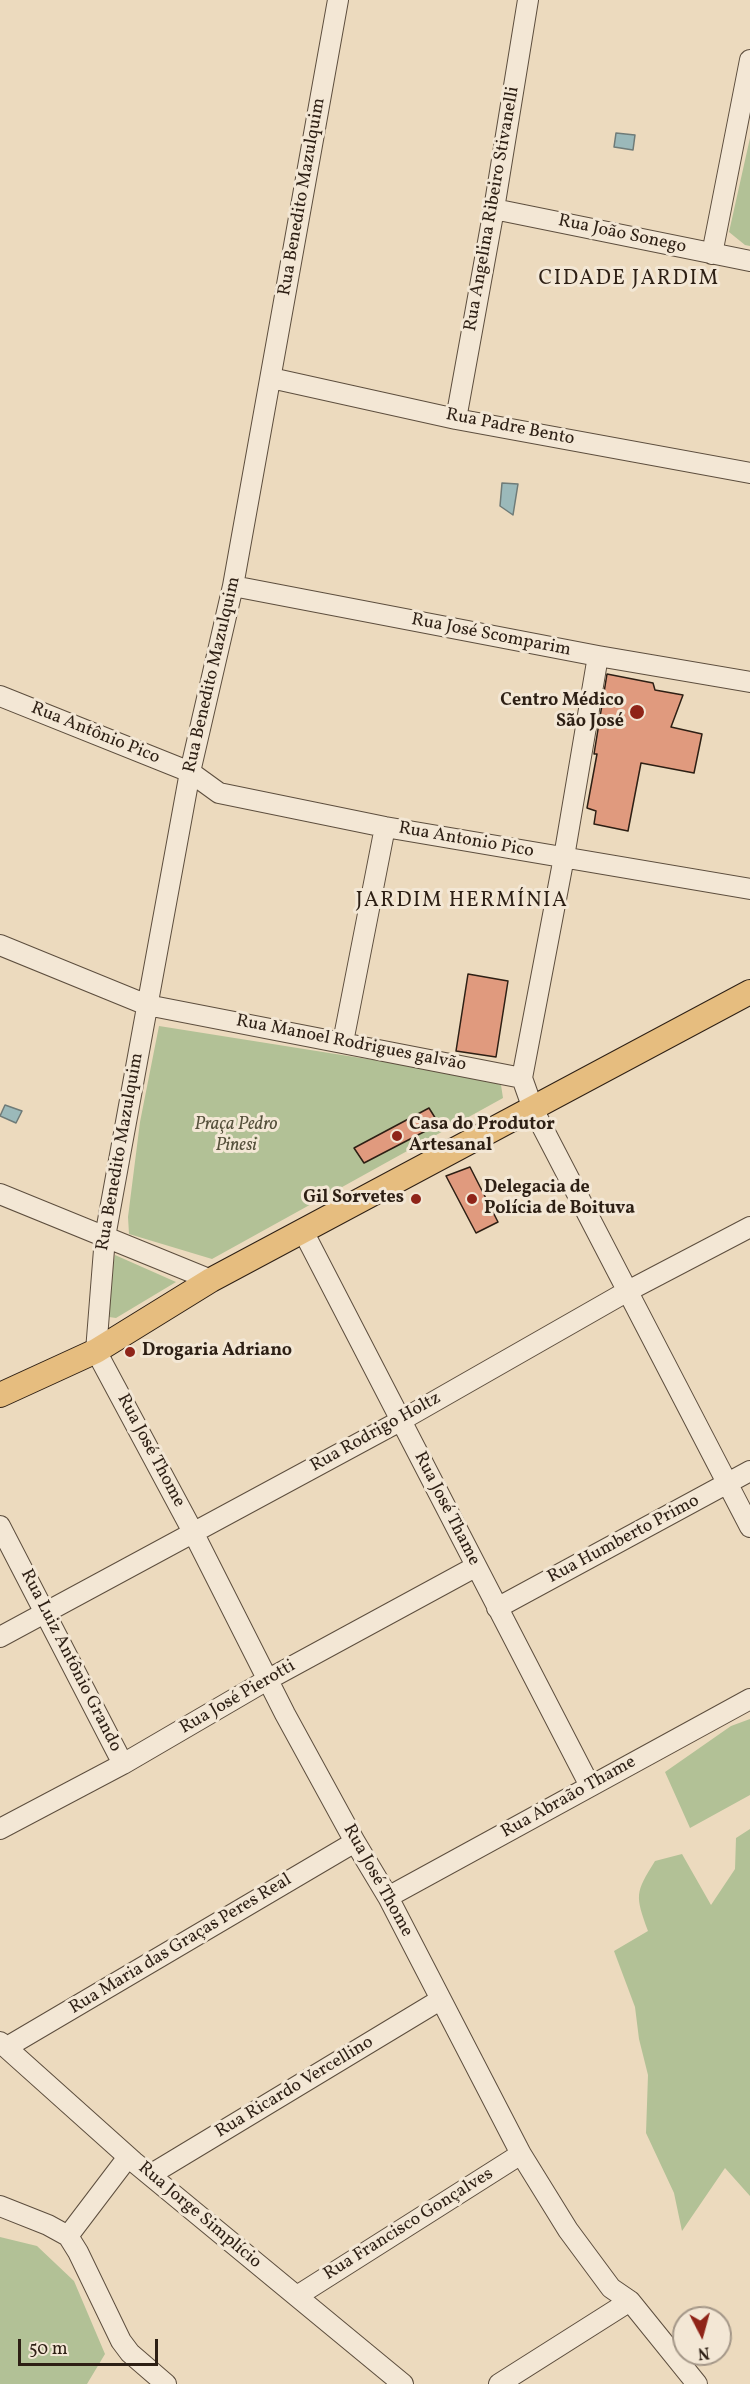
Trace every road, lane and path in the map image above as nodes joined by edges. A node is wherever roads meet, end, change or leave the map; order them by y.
1 (338, 0) edge
2 (528, 0) edge
3 (750, 60) edge
4 (494, 209) junction
5 (712, 254) junction
6 (750, 261) edge
7 (270, 378) junction
8 (456, 418) junction
9 (750, 473) edge
10 (233, 586) junction
11 (598, 656) junction
12 (750, 682) edge
13 (0, 696) edge
14 (190, 772) junction
15 (385, 827) junction
16 (564, 857) junction
17 (750, 889) edge
18 (0, 945) edge
19 (750, 992) edge
20 (147, 1005) junction
21 (343, 1042) junction
22 (522, 1078) junction
23 (533, 1109) junction
24 (0, 1194) edge
25 (750, 1227) edge
26 (303, 1231) junction
27 (105, 1237) junction
28 (211, 1280) junction
29 (626, 1292) junction
30 (96, 1351) junction
31 (0, 1395) edge
32 (400, 1421) junction
33 (750, 1471) edge
34 (726, 1484) junction
35 (0, 1526) edge
36 (750, 1527) edge
37 (193, 1532) junction
38 (475, 1567) junction
39 (497, 1608) junction
40 (45, 1612) junction
41 (0, 1636) edge
42 (267, 1680) junction
43 (750, 1699) edge
44 (123, 1764) junction
45 (590, 1786) junction
46 (0, 1829) edge
47 (355, 1842) junction
48 (388, 1897) junction
49 (440, 2000) junction
50 (4, 2044) edge
51 (521, 2154) junction
52 (128, 2157) junction
53 (150, 2175) junction
54 (0, 2206) edge
55 (68, 2236) junction
56 (297, 2296) junction
57 (630, 2301) junction
58 (166, 2384) edge
59 (403, 2384) edge
60 (499, 2384) edge
61 (697, 2384) edge

1 - 7 street, Rua Benedito Mazulquim
2 - 4 street, Rua Angelina Ribeiro Stivanelli
3 - 5 street
4 - 5 street, Rua João Sonego
4 - 8 street, Rua Angelina Ribeiro Stivanelli
5 - 6 street, Rua João Sonego
7 - 8 street, Rua Padre Bento
7 - 10 street, Rua Benedito Mazulquim
8 - 9 street, Rua Padre Bento
10 - 11 street, Rua José Scomparim
10 - 14 street, Rua Benedito Mazulquim
11 - 12 street, Rua José Scomparim
11 - 16 street
13 - 14 street, Rua Antônio Pico
14 - 15 street, Rua Antonio Pico
14 - 20 street, Rua Benedito Mazulquim
15 - 16 street, Rua Antonio Pico
15 - 21 street
16 - 17 street, Rua Antonio Pico
16 - 22 street
18 - 20 street
19 - 23 main road
20 - 21 street, Rua Manoel Rodrigues galvão
20 - 27 street, Rua Benedito Mazulquim
21 - 22 street, Rua Manoel Rodrigues galvão
22 - 23 street
23 - 26 main road
23 - 29 street
24 - 27 street
25 - 29 street, Rua Rodrigo Holtz
26 - 28 main road
26 - 32 street, Rua José Thame
27 - 28 street
27 - 30 street, Rua Benedito Mazulquim
28 - 30 main road
29 - 32 street, Rua Rodrigo Holtz
29 - 34 street
30 - 31 main road
30 - 37 street, Rua José Thome
32 - 37 street, Rua Rodrigo Holtz
32 - 38 street, Rua José Thame
33 - 34 street, Rua Humberto Primo
34 - 36 street
34 - 39 street, Rua Humberto Primo
35 - 40 street, Rua Luiz Antônio Grando
37 - 40 street, Rua Rodrigo Holtz
37 - 42 street, Rua José Thome
38 - 39 street, Rua José Thame
38 - 42 street, Rua José Pierotti
39 - 45 street, Rua José Thame
40 - 41 street, Rua Rodrigo Holtz
40 - 44 street, Rua Luiz Antônio Grando
42 - 44 street, Rua José Pierotti
42 - 47 street, Rua José Thome
43 - 45 street, Rua Abraão Thame
44 - 46 street, Rua José Pierotti
45 - 48 street, Rua Abraão Thame
47 - 48 street, Rua José Thome
47 - 50 street, Rua Maria das Graças Peres Real
48 - 49 street, Rua José Thome
49 - 51 street, Rua José Thome
49 - 53 street, Rua Ricardo Vercellino
50 - 52 street, Rua Jorge Simplício
51 - 56 street, Rua Francisco Gonçalves
51 - 57 street, Rua José Thome
52 - 53 street, Rua Jorge Simplício
52 - 55 street
53 - 56 street, Rua Jorge Simplício
54 - 55 street
55 - 58 street
56 - 59 street, Rua Jorge Simplício
57 - 60 street
57 - 61 street, Rua José Thome

